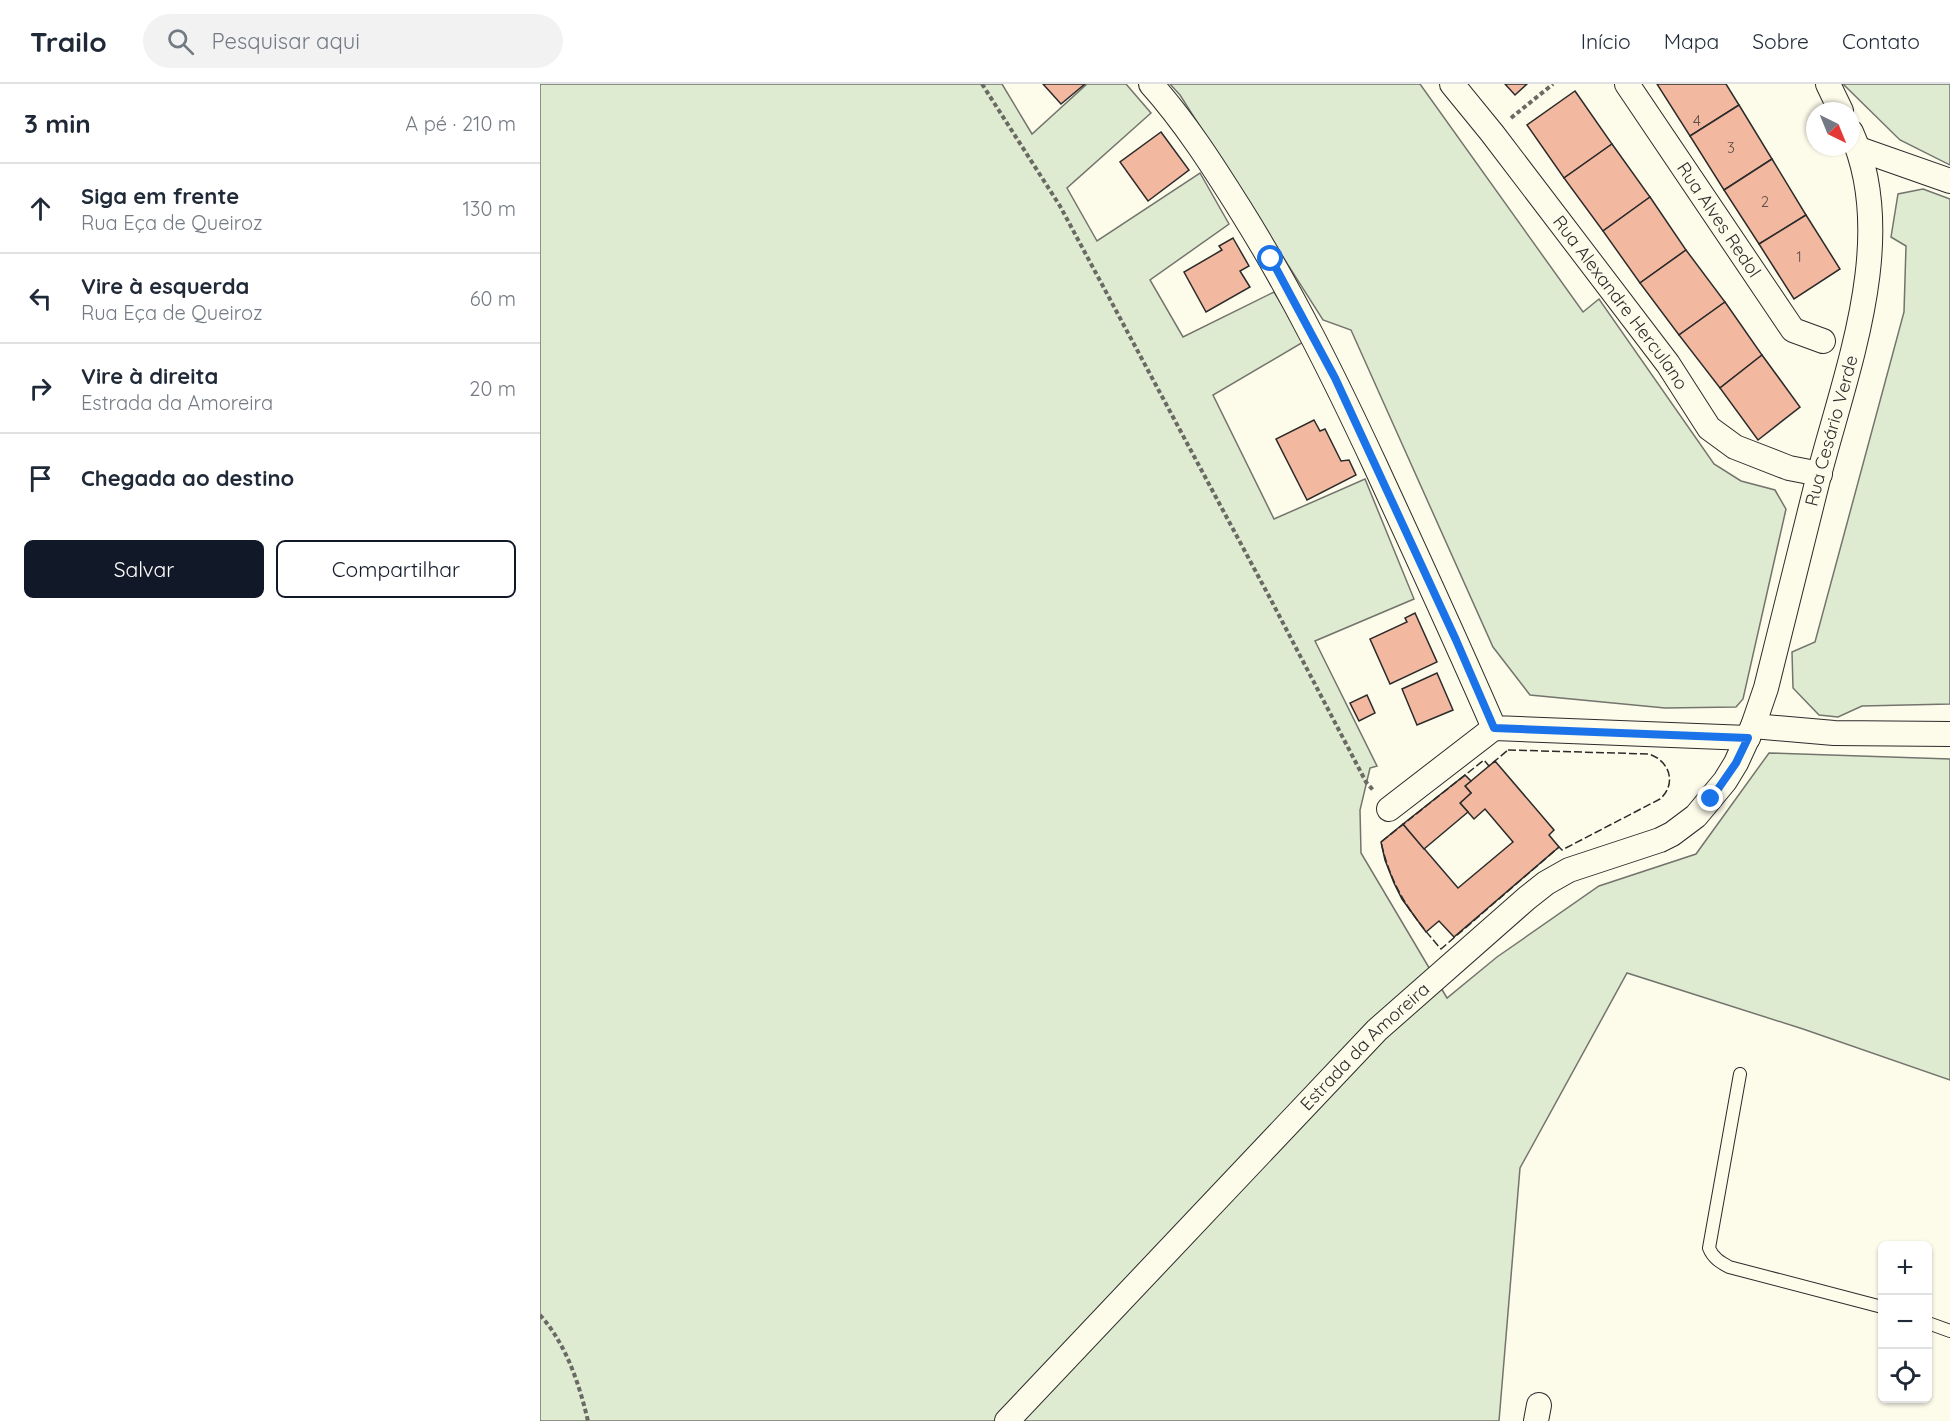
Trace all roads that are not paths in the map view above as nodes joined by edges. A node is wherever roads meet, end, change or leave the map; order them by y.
1 (1150, 84) edge
2 (1452, 84) edge
3 (1627, 84) edge
4 (1828, 84) edge
5 (1837, 102) edge
6 (1860, 142) edge
7 (1858, 156) edge
8 (1950, 181) edge
9 (1822, 341) dead end
10 (1820, 474) junction
11 (1494, 728) junction
12 (1751, 732) junction
13 (1950, 734) edge
14 (1389, 809) road end
15 (1740, 1074) dead end
16 (1878, 1306) edge
17 (1932, 1324) edge
18 (1950, 1331) edge
19 (1007, 1421) edge

1 - 11 street
2 - 10 street, Rua Alexandre Herculano
3 - 9 street, Rua Alves Redol
4 - 5 street
6 - 8 street
7 - 10 street, Rua Cesário Verde
10 - 12 street, Rua Cesário Verde
11 - 12 street
11 - 14 street
12 - 13 street
12 - 19 street, Estrada da Amoreira
15 - 16 lane
17 - 18 lane

